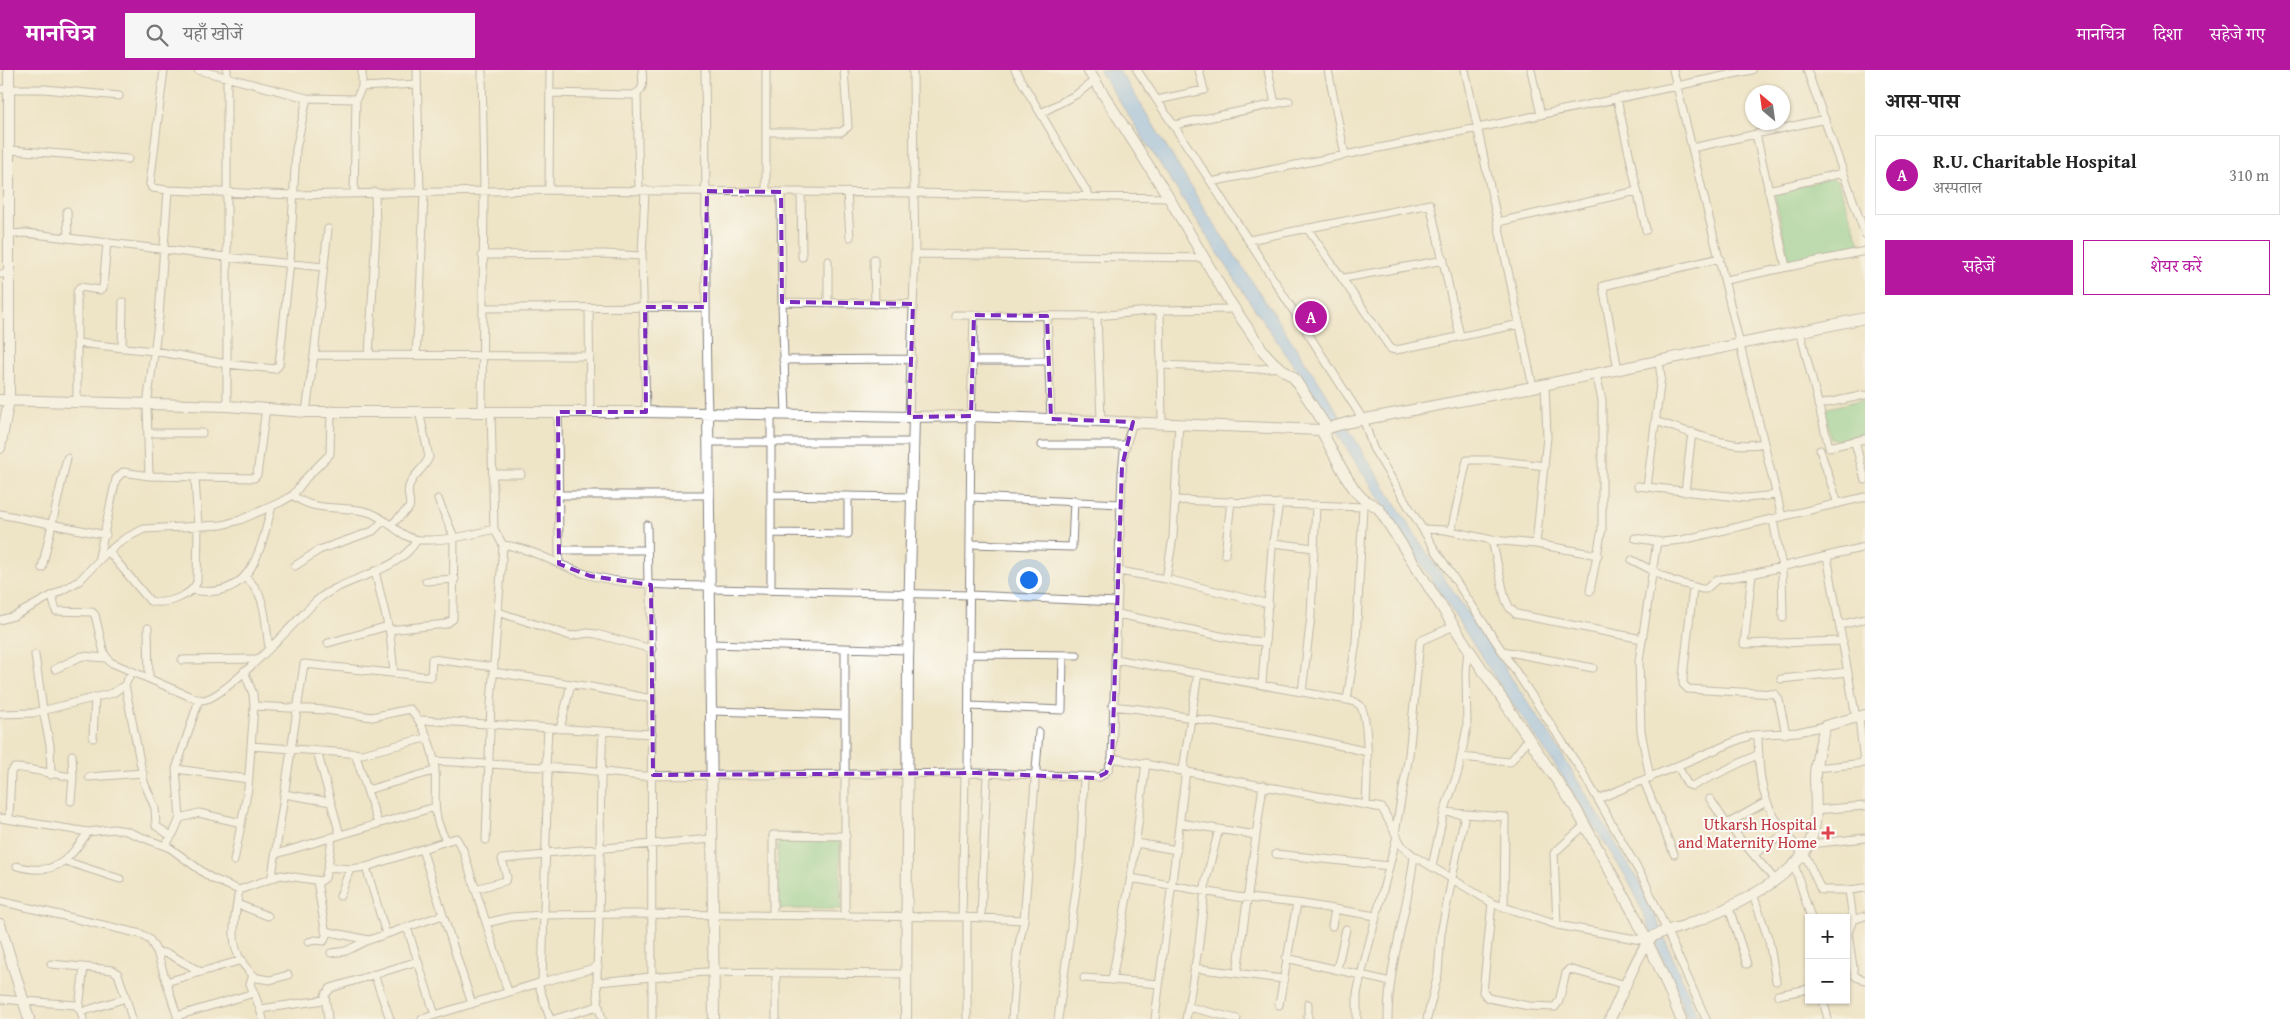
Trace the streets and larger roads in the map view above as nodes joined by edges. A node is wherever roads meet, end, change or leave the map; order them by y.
1 (9, 70) edge
2 (164, 70) edge
3 (198, 70) edge
4 (362, 70) edge
5 (417, 70) edge
6 (482, 70) edge
7 (550, 70) edge
8 (642, 70) edge
9 (705, 70) edge
10 (766, 70) edge
11 (844, 70) edge
12 (913, 70) edge
13 (1015, 70) edge
14 (1088, 70) edge
15 (1137, 70) edge
16 (1199, 70) edge
17 (1268, 70) edge
18 (1328, 70) edge
19 (1465, 70) edge
20 (1531, 70) edge
21 (1673, 70) edge
22 (1752, 70) edge
23 (1807, 70) edge
24 (227, 73) edge
25 (1095, 80) junction
26 (418, 84) junction
27 (362, 87) junction
28 (1677, 87) junction
29 (5, 89) edge
30 (550, 93) junction
31 (637, 94) junction
32 (119, 96) dead end
33 (307, 98) junction
34 (356, 99) junction
35 (1617, 99) junction
36 (1157, 100) junction
37 (1289, 101) dead end
38 (1275, 104) junction
39 (1041, 113) junction
40 (1541, 115) junction
41 (1825, 119) junction
42 (1174, 124) junction
43 (1478, 128) junction
44 (766, 132) junction
45 (1756, 134) junction
46 (1692, 148) junction
47 (10, 150) junction
48 (1345, 156) junction
49 (128, 159) dead end
50 (1843, 173) junction
51 (1212, 182) junction
52 (168, 190) junction
53 (484, 190) junction
54 (549, 190) junction
55 (642, 190) junction
56 (707, 190) junction
57 (1768, 190) junction
58 (1637, 191) junction
59 (375, 192) junction
60 (422, 192) junction
61 (766, 192) junction
62 (781, 192) junction
63 (801, 192) junction
64 (847, 192) junction
65 (228, 193) junction
66 (914, 193) junction
67 (354, 194) junction
68 (294, 195) junction
69 (1090, 197) junction
70 (1169, 198) junction
71 (67, 211) dead end
72 (1498, 222) junction
73 (1307, 228) junction
74 (328, 230) dead end
75 (1646, 230) dead end
76 (9, 234) junction
77 (1865, 234) edge
78 (850, 237) dead end
79 (68, 238) junction
80 (1249, 240) junction
81 (107, 242) junction
82 (163, 249) junction
83 (1865, 251) edge
84 (915, 254) junction
85 (482, 255) junction
86 (642, 256) junction
87 (802, 257) dead end
88 (226, 258) junction
89 (1205, 258) junction
90 (1720, 258) junction
91 (874, 259) dead end
92 (1444, 260) junction
93 (828, 261) dead end
94 (290, 262) junction
95 (324, 267) junction
96 (1786, 267) junction
97 (4, 274) edge
98 (1344, 278) junction
99 (1726, 280) junction
100 (123, 302) dead end
101 (782, 302) junction
102 (828, 303) junction
103 (874, 304) junction
104 (913, 304) junction
105 (645, 307) junction
106 (705, 307) junction
107 (483, 308) junction
108 (589, 308) junction
109 (1234, 309) junction
110 (1160, 310) junction
111 (974, 315) junction
112 (955, 316) dead end
113 (1047, 316) junction
114 (1097, 316) junction
115 (1865, 318) edge
116 (1520, 324) junction
117 (1800, 331) junction
118 (1460, 336) junction
119 (77, 343) junction
120 (1740, 343) junction
121 (122, 348) junction
122 (154, 351) junction
123 (416, 354) junction
124 (314, 355) junction
125 (369, 355) junction
126 (483, 356) junction
127 (590, 356) junction
128 (912, 359) junction
129 (783, 360) junction
130 (973, 361) junction
131 (1049, 361) junction
132 (1659, 361) junction
133 (227, 364) junction
134 (1161, 365) junction
135 (1280, 367) junction
136 (1618, 370) junction
137 (1596, 374) junction
138 (1545, 385) junction
139 (1533, 387) junction
140 (1865, 395) edge
141 (5, 400) edge
142 (77, 403) junction
143 (1818, 404) junction
144 (147, 405) junction
145 (227, 406) junction
146 (266, 408) junction
147 (331, 410) junction
148 (419, 411) junction
149 (487, 411) junction
150 (306, 412) junction
151 (558, 412) junction
152 (590, 412) junction
153 (646, 412) junction
154 (708, 413) junction
155 (770, 414) junction
156 (786, 414) junction
157 (971, 416) junction
158 (912, 417) junction
159 (1051, 419) junction
160 (1101, 420) junction
161 (1364, 421) junction
162 (1655, 421) junction
163 (1133, 422) junction
164 (1162, 422) junction
165 (1179, 423) junction
166 (1327, 429) junction
167 (1692, 432) junction
168 (148, 433) junction
169 (202, 433) dead end
170 (1, 437) edge
171 (1865, 439) edge
172 (708, 442) junction
173 (771, 442) junction
174 (914, 442) junction
175 (1855, 442) junction
176 (1764, 444) junction
177 (1042, 445) dead end
178 (1126, 445) junction
179 (0, 448) edge
180 (1820, 450) dead end
181 (67, 458) dead end
182 (1545, 466) junction
183 (493, 474) junction
184 (521, 474) dead end
185 (149, 476) junction
186 (195, 478) junction
187 (1865, 480) edge
188 (1638, 486) dead end
189 (1647, 487) junction
190 (1685, 492) junction
191 (294, 495) junction
192 (557, 495) junction
193 (709, 495) junction
194 (771, 495) junction
195 (1777, 495) junction
196 (848, 496) junction
197 (971, 497) junction
198 (1865, 497) edge
199 (912, 498) junction
200 (438, 499) dead end
201 (1074, 500) junction
202 (1175, 500) junction
203 (1232, 501) junction
204 (1279, 503) junction
205 (1121, 504) junction
206 (1365, 504) junction
207 (1838, 504) junction
208 (1316, 505) junction
209 (272, 506) junction
210 (0, 514) edge
211 (1782, 517) junction
212 (1773, 520) junction
213 (384, 521) junction
214 (51, 524) junction
215 (391, 525) junction
216 (646, 525) dead end
217 (198, 526) junction
218 (494, 529) junction
219 (1423, 529) junction
220 (1451, 531) junction
221 (771, 532) junction
222 (106, 535) junction
223 (454, 537) junction
224 (1635, 538) dead end
225 (418, 540) junction
226 (1492, 540) junction
227 (1657, 541) junction
228 (1273, 543) junction
229 (970, 544) junction
230 (1536, 544) junction
231 (503, 545) junction
232 (1865, 547) edge
233 (1314, 548) junction
234 (559, 550) junction
235 (647, 550) junction
236 (108, 551) junction
237 (1225, 554) dead end
238 (1598, 555) junction
239 (1828, 556) junction
240 (99, 560) junction
241 (1632, 560) dead end
242 (559, 564) junction
243 (295, 566) dead end
244 (1782, 567) junction
245 (42, 568) dead end
246 (375, 571) junction
247 (1118, 571) junction
248 (1652, 571) junction
249 (1752, 574) junction
250 (244, 577) junction
251 (455, 579) junction
252 (1166, 580) junction
253 (426, 581) dead end
254 (650, 585) junction
255 (711, 587) junction
256 (1693, 588) junction
257 (192, 590) junction
258 (772, 590) junction
259 (1590, 591) dead end
260 (909, 593) junction
261 (970, 595) junction
262 (52, 596) junction
263 (1117, 602) junction
264 (1269, 604) junction
265 (498, 612) junction
266 (1118, 614) junction
267 (1783, 618) dead end
268 (1865, 619) edge
269 (0, 620) edge
270 (1840, 625) junction
271 (1454, 626) junction
272 (148, 628) dead end
273 (388, 628) junction
274 (1642, 638) junction
275 (1843, 640) junction
276 (1266, 642) junction
277 (328, 643) dead end
278 (711, 644) junction
279 (269, 648) junction
280 (652, 649) junction
281 (844, 649) junction
282 (1468, 649) junction
283 (908, 650) junction
284 (1503, 651) junction
285 (970, 654) junction
286 (35, 655) dead end
287 (1063, 655) junction
288 (1077, 656) dead end
289 (106, 658) junction
290 (256, 659) junction
291 (1115, 659) junction
292 (182, 660) dead end
293 (1593, 668) dead end
294 (55, 669) dead end
295 (494, 669) junction
296 (132, 671) junction
297 (244, 671) junction
298 (1848, 672) junction
299 (394, 673) junction
300 (1198, 673) junction
301 (149, 678) junction
302 (1781, 679) dead end
303 (571, 684) junction
304 (1262, 684) junction
305 (125, 685) junction
306 (1302, 692) junction
307 (95, 697) junction
308 (199, 700) junction
309 (652, 700) junction
310 (1347, 700) junction
311 (254, 706) junction
312 (969, 706) junction
313 (1112, 706) junction
314 (297, 708) junction
315 (43, 710) junction
316 (711, 711) junction
317 (0, 714) edge
318 (843, 714) junction
319 (1860, 716) edge
320 (1192, 717) junction
321 (420, 720) junction
322 (491, 723) junction
323 (1825, 726) junction
324 (548, 728) junction
325 (560, 729) junction
326 (603, 732) junction
327 (1039, 732) dead end
328 (652, 734) junction
329 (1786, 734) junction
330 (1758, 735) junction
331 (93, 738) dead end
332 (426, 738) junction
333 (1529, 738) junction
334 (251, 746) junction
335 (291, 750) junction
336 (317, 751) junction
337 (1368, 752) junction
338 (355, 753) junction
339 (1759, 754) junction
340 (72, 755) dead end
341 (1461, 757) junction
342 (1112, 758) junction
343 (434, 761) junction
344 (1146, 763) junction
345 (1864, 763) edge
346 (489, 764) junction
347 (1678, 766) junction
348 (547, 768) junction
349 (1816, 768) junction
350 (176, 769) junction
351 (1185, 770) junction
352 (434, 771) junction
353 (600, 772) junction
354 (143, 773) junction
355 (966, 774) junction
356 (987, 774) junction
357 (51, 775) junction
358 (712, 775) junction
359 (907, 775) junction
360 (652, 776) junction
361 (846, 776) junction
362 (1036, 776) junction
363 (73, 777) junction
364 (89, 777) dead end
365 (1084, 778) junction
366 (248, 779) junction
367 (1647, 780) junction
368 (1263, 785) junction
369 (367, 790) junction
370 (284, 794) junction
371 (1598, 799) junction
372 (1710, 799) dead end
373 (71, 801) dead end
374 (331, 802) junction
375 (1766, 802) junction
376 (1366, 806) junction
377 (1865, 806) edge
378 (434, 807) junction
379 (1815, 810) junction
380 (1444, 812) junction
381 (1465, 814) junction
382 (0, 818) edge
383 (9, 818) junction
384 (180, 818) junction
385 (241, 823) junction
386 (1180, 823) junction
387 (378, 824) junction
388 (1727, 824) junction
389 (1585, 825) junction
390 (1219, 829) junction
391 (88, 832) junction
392 (1785, 834) junction
393 (340, 835) junction
394 (1256, 835) junction
395 (1396, 835) junction
396 (171, 836) junction
397 (846, 836) junction
398 (332, 838) junction
399 (1865, 838) edge
400 (712, 839) junction
401 (446, 840) junction
402 (486, 840) dead end
403 (1136, 843) junction
404 (652, 845) junction
405 (165, 846) junction
406 (422, 848) junction
407 (600, 849) junction
408 (1177, 850) junction
409 (1805, 850) junction
410 (276, 854) junction
411 (546, 854) junction
412 (1276, 854) dead end
413 (1674, 854) dead end
414 (1754, 854) junction
415 (1414, 856) junction
416 (234, 860) dead end
417 (65, 861) junction
418 (1794, 864) junction
419 (17, 866) dead end
420 (328, 866) junction
421 (1389, 866) junction
422 (1432, 866) junction
423 (366, 867) junction
424 (350, 869) junction
425 (272, 876) junction
426 (1131, 878) junction
427 (1453, 878) junction
428 (120, 879) dead end
429 (1775, 880) junction
430 (317, 881) junction
431 (1172, 885) junction
432 (1865, 888) edge
433 (475, 889) junction
434 (239, 890) junction
435 (1204, 890) junction
436 (1849, 890) junction
437 (1753, 894) junction
438 (340, 896) dead end
439 (1248, 898) junction
440 (0, 901) edge
441 (1297, 903) junction
442 (237, 904) junction
443 (1492, 904) junction
444 (1504, 908) junction
445 (1730, 908) junction
446 (1335, 909) junction
447 (600, 914) junction
448 (652, 914) junction
449 (1810, 914) edge
450 (443, 915) junction
451 (544, 915) junction
452 (773, 915) junction
453 (268, 916) dead end
454 (713, 916) junction
455 (845, 916) junction
456 (1376, 916) junction
457 (1865, 916) edge
458 (907, 917) junction
459 (964, 917) junction
460 (981, 918) junction
461 (1024, 920) junction
462 (1853, 920) junction
463 (486, 923) junction
464 (0, 924) edge
465 (1557, 925) junction
466 (1332, 926) dead end
467 (407, 927) junction
468 (1346, 928) dead end
469 (1666, 930) junction
470 (325, 931) junction
471 (386, 934) junction
472 (369, 940) junction
473 (1648, 940) junction
474 (308, 942) dead end
475 (157, 952) junction
476 (331, 953) dead end
477 (1286, 958) junction
478 (242, 960) junction
479 (418, 961) junction
480 (51, 964) dead end
481 (1746, 964) dead end
482 (84, 967) junction
483 (598, 967) junction
484 (1194, 968) junction
485 (1337, 968) junction
486 (201, 972) junction
487 (714, 972) junction
488 (776, 972) junction
489 (1237, 973) junction
490 (288, 974) dead end
491 (374, 974) junction
492 (907, 974) junction
493 (1361, 975) junction
494 (253, 976) junction
495 (651, 977) junction
496 (1084, 978) dead end
497 (1283, 979) junction
498 (1112, 980) junction
499 (1865, 980) edge
500 (1776, 981) dead end
501 (166, 982) junction
502 (598, 982) junction
503 (1391, 982) junction
504 (540, 983) junction
505 (1160, 984) junction
506 (1626, 984) junction
507 (1805, 990) edge
508 (508, 992) junction
509 (254, 993) junction
510 (1778, 995) dead end
511 (126, 998) junction
512 (0, 999) edge
513 (324, 1000) junction
514 (24, 1001) junction
515 (472, 1004) junction
516 (1279, 1004) dead end
517 (1308, 1004) dead end
518 (1824, 1004) edge
519 (598, 1006) junction
520 (1189, 1007) junction
521 (260, 1010) junction
522 (81, 1013) edge
523 (434, 1016) edge
524 (177, 1017) edge
525 (29, 1019) edge
526 (132, 1019) edge
527 (262, 1019) edge
528 (328, 1019) edge
529 (390, 1019) edge
530 (422, 1019) edge
531 (550, 1019) edge
532 (555, 1019) edge
533 (602, 1019) edge
534 (652, 1019) edge
535 (714, 1019) edge
536 (776, 1019) edge
537 (906, 1019) edge
538 (967, 1019) edge
539 (1012, 1019) edge
540 (1058, 1019) edge
541 (1155, 1019) edge
542 (1186, 1019) edge
543 (1234, 1019) edge
544 (1308, 1019) edge
545 (1358, 1019) edge
546 (1388, 1019) edge
547 (1427, 1019) edge
548 (1610, 1019) edge
549 (1674, 1019) edge
550 (1681, 1019) edge
551 (1706, 1019) edge
552 (1828, 1019) edge

1 - 29 street
2 - 52 street
3 - 24 street
4 - 27 street
5 - 26 street
6 - 53 street
7 - 30 street
8 - 31 street
9 - 56 street
10 - 44 street
11 - 44 street
12 - 66 street
13 - 39 street
14 - 25 street
15 - 36 street
16 - 36 street
17 - 38 street
18 - 48 street
19 - 43 street
20 - 40 street
21 - 28 street
22 - 28 street
23 - 41 street
24 - 33 street
24 - 65 street
25 - 39 street
25 - 70 street
26 - 27 street
26 - 60 street
27 - 34 street
28 - 35 street
28 - 46 street
29 - 32 street
29 - 47 street
30 - 31 street
30 - 54 street
31 - 55 street
33 - 34 street
33 - 68 street
34 - 67 street
35 - 40 street
35 - 58 street
36 - 42 street
37 - 38 street
38 - 42 street
39 - 69 street
40 - 43 street
41 - 45 street
41 - 50 street
42 - 51 street
43 - 48 street
43 - 72 street
44 - 61 street
45 - 46 street
45 - 57 street
46 - 90 street
47 - 49 street
47 - 76 street
48 - 51 street
50 - 57 street
50 - 77 street
51 - 80 street
52 - 65 street
52 - 82 street
53 - 54 street
53 - 60 street
53 - 85 street
54 - 55 street
55 - 56 street
55 - 86 street
56 - 61 street
56 - 106 street
57 - 96 street
58 - 72 street
58 - 75 street
59 - 60 street
59 - 67 street
59 - 125 street
60 - 123 street
61 - 62 street
62 - 63 street
62 - 101 street
63 - 64 street
63 - 87 street
64 - 66 street
64 - 78 street
65 - 68 street
65 - 88 street
66 - 69 street
66 - 84 street
67 - 68 street
68 - 94 street
69 - 70 street
70 - 89 street
71 - 79 street
72 - 116 street
73 - 80 street
73 - 92 street
73 - 98 street
74 - 95 street
76 - 79 street
76 - 97 street
79 - 81 street
80 - 161 street
81 - 82 street
81 - 119 street
82 - 88 street
82 - 122 street
83 - 96 street
84 - 89 street
84 - 104 street
85 - 86 street
85 - 107 street
86 - 105 street
88 - 94 street
88 - 133 street
89 - 109 street
90 - 99 street
90 - 136 street
91 - 103 street
92 - 98 street
92 - 118 street
93 - 102 street
94 - 95 street
94 - 133 street
95 - 124 street
96 - 99 street
97 - 141 street
98 - 118 street
99 - 120 street
100 - 121 street
101 - 102 street
101 - 129 street
102 - 103 street
103 - 104 street
104 - 128 street
105 - 106 street
105 - 108 street
105 - 153 street
106 - 154 street
107 - 108 street
107 - 126 street
108 - 127 street
109 - 110 street
109 - 135 street
110 - 114 street
110 - 134 street
111 - 112 street
111 - 113 street
111 - 130 street
113 - 114 street
113 - 131 street
114 - 160 street
115 - 117 street
116 - 118 street
116 - 139 street
117 - 120 street
117 - 143 street
119 - 121 street
119 - 142 street
120 - 132 street
120 - 176 street
121 - 122 street
122 - 133 street
122 - 144 street
123 - 125 street
123 - 126 street
124 - 125 street
124 - 150 street
126 - 127 street
126 - 149 street
127 - 152 street
128 - 129 street
128 - 158 street
129 - 156 street
130 - 131 street
130 - 157 street
131 - 159 street
132 - 136 street
132 - 162 street
133 - 145 street
134 - 135 street
134 - 164 street
135 - 166 street
136 - 137 street
137 - 138 street
137 - 238 street
138 - 139 street
138 - 182 street
139 - 161 street
140 - 143 street
141 - 142 street
141 - 170 street
142 - 144 street
143 - 175 street
144 - 145 street
144 - 168 street
145 - 146 street
146 - 150 street
146 - 186 street
147 - 148 street
147 - 150 street
147 - 191 street
148 - 149 street
148 - 215 street
149 - 151 street
149 - 183 street
151 - 152 street
151 - 192 street
152 - 153 street
153 - 154 street
154 - 155 street
154 - 172 street
155 - 156 street
155 - 173 street
156 - 158 street
157 - 158 street
157 - 159 street
157 - 197 street
158 - 174 street
159 - 160 street
160 - 163 street
161 - 166 street
161 - 219 street
162 - 167 street
162 - 189 street
163 - 164 street
163 - 178 street
164 - 165 street
165 - 166 street
165 - 202 street
166 - 206 street
167 - 176 street
167 - 190 street
168 - 169 street
168 - 185 street
170 - 179 street
171 - 175 street
172 - 173 street
172 - 193 street
173 - 174 street
173 - 194 street
174 - 199 street
175 - 187 street
176 - 195 street
177 - 178 street
178 - 205 street
180 - 207 street
181 - 214 street
182 - 220 street
182 - 230 street
183 - 184 street
183 - 218 street
185 - 186 street
185 - 222 street
186 - 217 street
188 - 189 street
189 - 190 street
190 - 195 street
191 - 209 street
191 - 213 street
192 - 193 street
192 - 234 street
193 - 255 street
194 - 196 street
194 - 221 street
195 - 211 street
196 - 199 street
196 - 221 street
197 - 201 street
197 - 229 street
198 - 207 street
199 - 260 street
200 - 223 street
201 - 205 street
201 - 229 street
202 - 203 street
202 - 252 street
203 - 204 street
203 - 237 street
204 - 208 street
204 - 228 street
205 - 247 street
206 - 208 street
206 - 271 street
206 - 310 street
207 - 211 street
208 - 233 street
209 - 217 street
209 - 250 street
210 - 214 street
211 - 212 street
212 - 227 street
212 - 244 street
213 - 215 street
213 - 243 street
214 - 222 street
214 - 245 street
215 - 225 street
216 - 235 street
217 - 236 street
217 - 257 street
218 - 223 street
218 - 231 street
219 - 220 street
219 - 284 street
220 - 226 street
221 - 258 street
222 - 240 street
223 - 225 street
223 - 251 street
224 - 227 street
225 - 246 street
226 - 230 street
226 - 274 street
227 - 248 street
228 - 233 street
228 - 264 street
229 - 261 street
230 - 238 street
231 - 242 street
231 - 265 street
232 - 239 street
233 - 306 street
234 - 235 street
234 - 242 street
235 - 254 street
236 - 240 street
236 - 257 street
238 - 259 street
239 - 244 street
239 - 270 street
240 - 262 street
241 - 248 street
242 - 254 street
244 - 249 street
244 - 267 street
246 - 273 street
246 - 279 street
247 - 252 street
247 - 263 street
248 - 256 street
248 - 274 street
249 - 256 street
249 - 275 street
250 - 257 street
250 - 279 street
251 - 253 street
251 - 273 street
252 - 264 street
254 - 255 street
254 - 280 street
255 - 258 street
255 - 278 street
256 - 329 street
258 - 260 street
260 - 261 street
260 - 283 street
261 - 263 street
261 - 285 street
262 - 269 street
262 - 289 street
263 - 266 street
264 - 276 street
265 - 280 street
265 - 295 street
266 - 276 street
266 - 291 street
268 - 270 street
270 - 275 street
271 - 282 street
271 - 395 street
272 - 301 street
273 - 277 street
273 - 299 street
274 - 367 street
275 - 298 street
276 - 304 street
278 - 281 street
278 - 316 street
279 - 290 street
280 - 309 street
281 - 283 street
281 - 318 street
282 - 333 street
282 - 341 street
283 - 359 street
284 - 293 street
284 - 371 street
285 - 287 street
285 - 312 street
286 - 315 street
287 - 288 street
287 - 312 street
289 - 294 street
289 - 296 street
290 - 292 street
290 - 297 street
291 - 300 street
291 - 313 street
295 - 299 street
295 - 303 street
295 - 322 street
296 - 301 street
296 - 305 street
297 - 308 street
297 - 311 street
298 - 302 street
298 - 319 street
299 - 314 street
300 - 304 street
300 - 320 street
301 - 308 street
303 - 309 street
303 - 325 street
304 - 306 street
305 - 307 street
305 - 354 street
306 - 310 street
307 - 315 street
307 - 331 street
308 - 350 street
309 - 328 street
310 - 337 street
311 - 314 street
311 - 334 street
312 - 355 street
313 - 320 street
313 - 342 street
314 - 321 street
314 - 335 street
315 - 317 street
315 - 357 street
316 - 318 street
316 - 358 street
318 - 361 street
319 - 323 street
319 - 345 street
320 - 337 street
320 - 351 street
321 - 322 street
321 - 332 street
322 - 324 street
322 - 346 street
323 - 329 street
323 - 349 street
324 - 325 street
324 - 348 street
325 - 326 street
326 - 328 street
326 - 353 street
327 - 362 street
328 - 360 street
329 - 330 street
330 - 339 street
330 - 347 street
332 - 338 street
332 - 343 street
333 - 341 street
333 - 389 street
334 - 335 street
334 - 366 street
335 - 336 street
335 - 370 street
336 - 338 street
336 - 374 street
337 - 376 street
338 - 369 street
339 - 347 street
339 - 375 street
340 - 363 street
341 - 380 street
342 - 344 street
342 - 365 street
343 - 346 street
343 - 352 street
344 - 351 street
344 - 403 street
345 - 349 street
346 - 348 street
346 - 402 street
347 - 367 street
348 - 353 street
348 - 411 street
349 - 379 street
350 - 366 street
350 - 384 street
351 - 368 street
351 - 386 street
352 - 369 street
352 - 378 street
353 - 360 street
353 - 407 street
354 - 364 street
354 - 396 street
355 - 356 street
355 - 359 street
355 - 459 street
356 - 362 street
356 - 460 street
357 - 363 street
357 - 383 street
358 - 360 street
358 - 361 street
358 - 400 street
359 - 361 street
359 - 458 street
360 - 404 street
361 - 397 street
362 - 365 street
362 - 461 street
363 - 373 street
365 - 540 street
366 - 385 street
367 - 371 street
367 - 413 street
368 - 376 street
368 - 394 street
369 - 387 street
370 - 374 street
370 - 410 street
371 - 469 street
372 - 388 street
374 - 393 street
375 - 388 street
375 - 392 street
376 - 395 street
377 - 379 street
378 - 387 street
378 - 401 street
379 - 409 street
380 - 381 street
380 - 422 street
381 - 427 street
381 - 444 street
382 - 383 street
383 - 391 street
384 - 385 street
384 - 396 street
385 - 416 street
386 - 390 street
386 - 408 street
387 - 393 street
388 - 414 street
389 - 465 street
389 - 473 street
390 - 394 street
390 - 435 street
391 - 405 street
391 - 417 street
392 - 409 street
392 - 414 street
393 - 398 street
394 - 439 street
395 - 415 street
395 - 421 street
396 - 405 street
397 - 452 street
397 - 455 street
398 - 410 street
398 - 420 street
399 - 409 street
400 - 404 street
400 - 454 street
401 - 406 street
401 - 433 street
403 - 408 street
403 - 426 street
404 - 407 street
404 - 448 street
405 - 434 street
406 - 423 street
406 - 450 street
407 - 411 street
407 - 447 street
408 - 431 street
409 - 418 street
409 - 436 street
410 - 425 street
411 - 433 street
411 - 451 street
412 - 421 street
414 - 429 street
415 - 422 street
415 - 503 street
417 - 419 street
417 - 428 street
418 - 429 street
418 - 449 street
420 - 424 street
420 - 430 street
421 - 456 street
422 - 427 street
423 - 424 street
423 - 471 street
424 - 438 street
425 - 430 street
425 - 434 street
426 - 431 street
426 - 498 street
427 - 443 street
427 - 547 street
429 - 437 street
430 - 470 street
431 - 435 street
431 - 505 street
432 - 436 street
433 - 463 street
434 - 442 street
435 - 439 street
435 - 484 street
436 - 462 street
437 - 445 street
437 - 500 street
439 - 441 street
439 - 489 street
440 - 475 street
441 - 446 street
441 - 477 street
442 - 453 street
442 - 478 street
443 - 444 street
443 - 506 street
444 - 465 street
445 - 469 street
445 - 481 street
446 - 456 street
446 - 466 street
447 - 448 street
447 - 451 street
447 - 483 street
448 - 454 street
448 - 495 street
450 - 467 street
450 - 515 street
451 - 463 street
451 - 504 street
452 - 454 street
452 - 455 street
454 - 487 street
455 - 458 street
456 - 493 street
457 - 462 street
458 - 459 street
458 - 492 street
459 - 460 street
459 - 538 street
460 - 461 street
461 - 539 street
462 - 499 street
463 - 508 street
464 - 514 street
465 - 473 street
467 - 471 street
467 - 479 street
468 - 485 street
469 - 473 street
469 - 551 street
470 - 472 street
470 - 474 street
471 - 472 street
472 - 476 street
473 - 506 street
473 - 550 street
475 - 486 street
475 - 501 street
477 - 485 street
477 - 497 street
478 - 486 street
478 - 494 street
479 - 491 street
479 - 523 street
480 - 482 street
482 - 511 street
482 - 522 street
483 - 502 street
483 - 504 street
484 - 489 street
484 - 520 street
485 - 493 street
486 - 501 street
487 - 488 street
487 - 495 street
487 - 535 street
488 - 492 street
488 - 536 street
489 - 497 street
490 - 494 street
491 - 513 street
491 - 529 street
492 - 537 street
493 - 503 street
493 - 545 street
494 - 509 street
495 - 502 street
495 - 534 street
496 - 498 street
497 - 516 street
498 - 505 street
501 - 524 street
502 - 519 street
503 - 546 street
504 - 508 street
504 - 531 street
505 - 541 street
506 - 548 street
507 - 510 street
508 - 515 street
509 - 521 street
509 - 524 street
511 - 522 street
511 - 526 street
512 - 514 street
513 - 521 street
513 - 528 street
514 - 522 street
514 - 525 street
515 - 523 street
517 - 544 street
518 - 552 street
519 - 532 street
519 - 533 street
520 - 542 street
520 - 543 street
521 - 527 street
523 - 530 street
549 - 550 street

